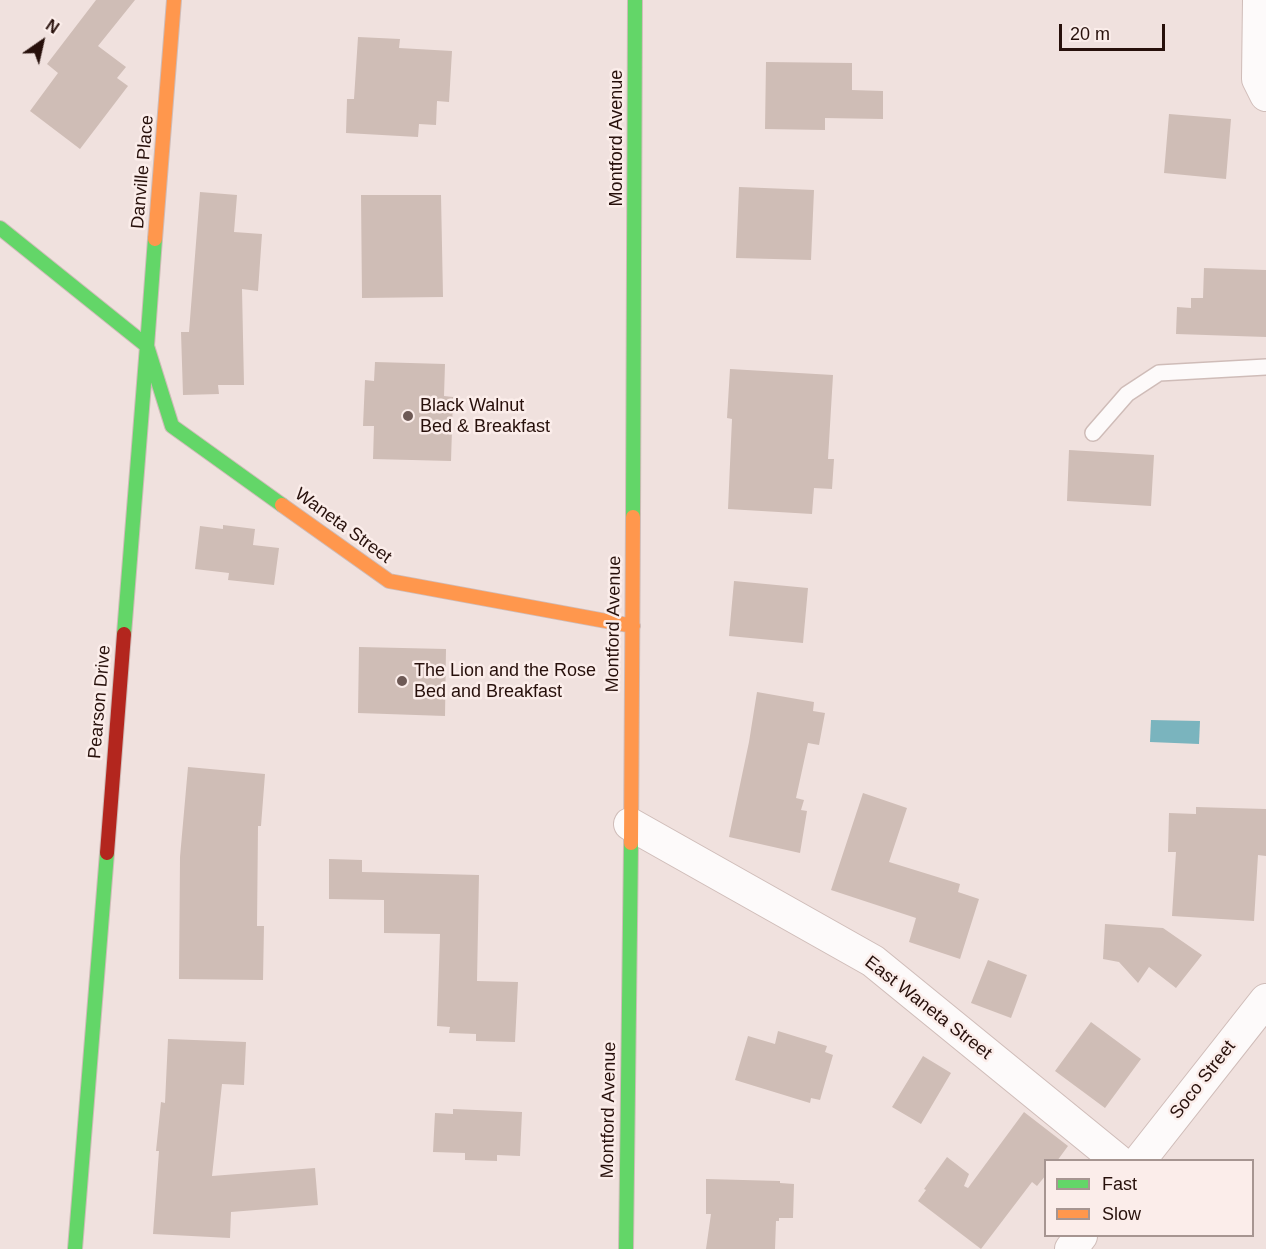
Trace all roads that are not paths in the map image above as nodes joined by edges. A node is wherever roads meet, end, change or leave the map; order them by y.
1 (174, 0) edge
2 (635, 0) edge
3 (1259, 0) edge
4 (1266, 95) edge
5 (0, 228) edge
6 (147, 346) junction
7 (1266, 367) edge
8 (1093, 433) dead end
9 (633, 626) junction
10 (630, 824) junction
11 (1266, 1000) edge
12 (1115, 1159) edge
13 (1142, 1159) edge
14 (1080, 1237) edge
15 (75, 1249) edge
16 (626, 1249) edge
17 (1071, 1249) edge

1 - 6 street, Danville Place
2 - 9 street, Montford Avenue
3 - 4 street
5 - 6 street
6 - 9 street, Waneta Street
6 - 15 street, Pearson Drive
7 - 8 lane
9 - 10 street, Montford Avenue
10 - 12 street, East Waneta Street
10 - 16 street, Montford Avenue
11 - 13 street, Soco Street
14 - 17 street

